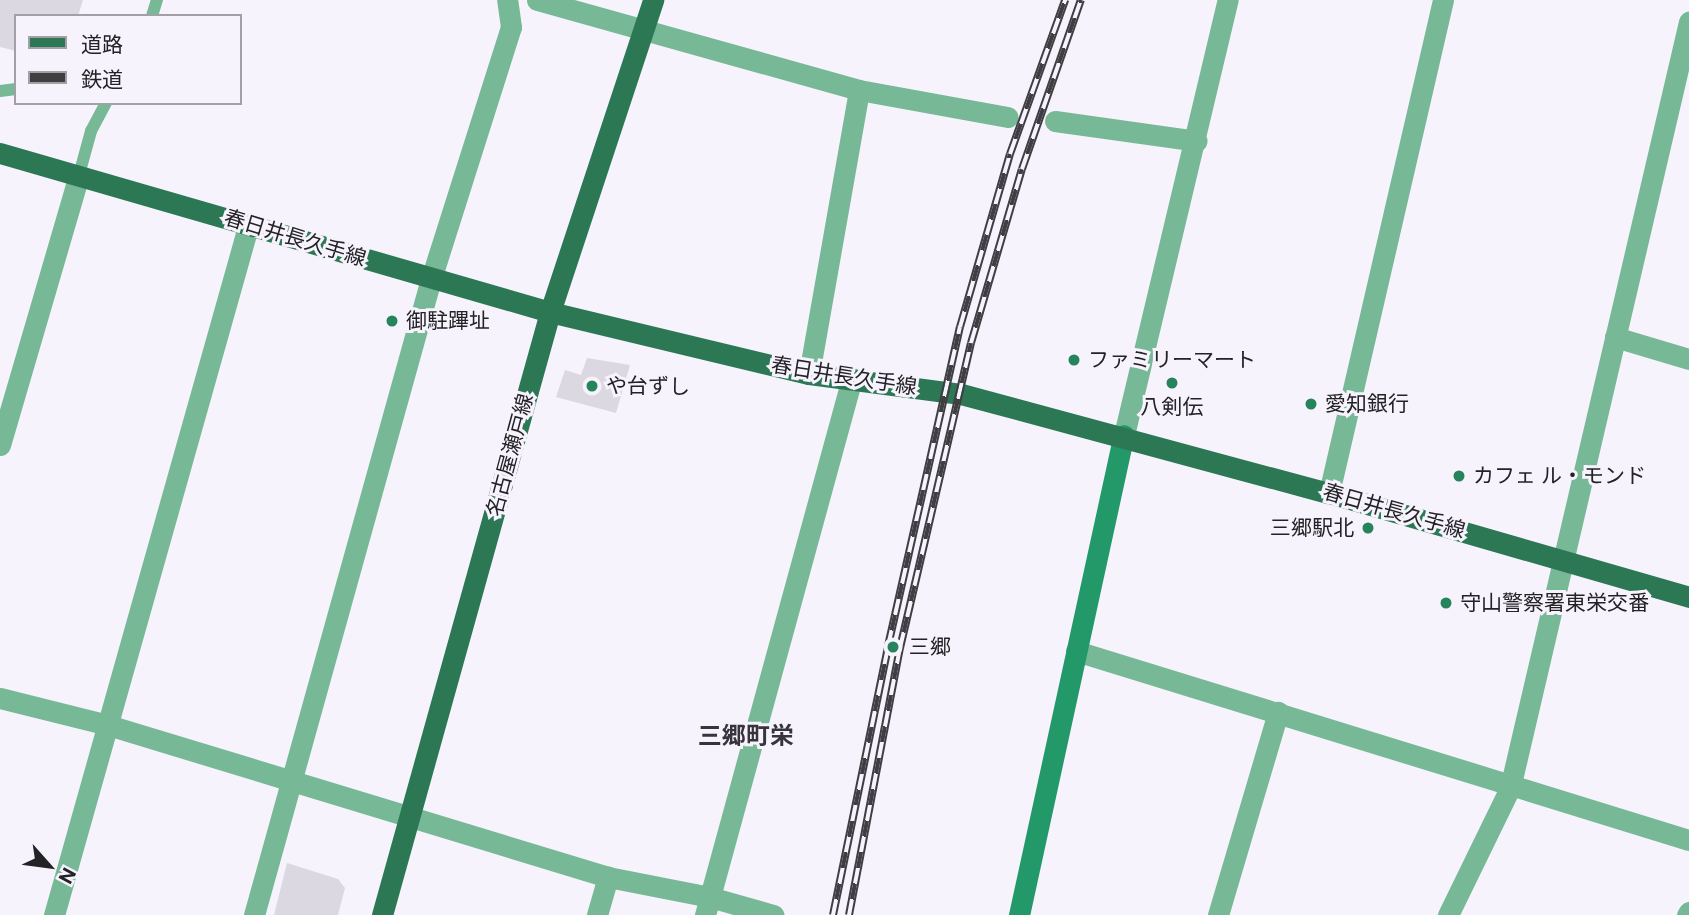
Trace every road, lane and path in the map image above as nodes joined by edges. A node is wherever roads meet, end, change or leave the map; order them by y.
1 (506, 0) edge
2 (537, 0) edge
3 (653, 0) edge
4 (1228, 0) edge
5 (1443, 0) edge
6 (1689, 22) edge
7 (642, 30) junction
8 (859, 90) junction
9 (105, 105) edge
10 (1008, 117) dead end
11 (1055, 121) dead end
12 (1197, 141) junction
13 (0, 153) edge
14 (79, 175) junction
15 (249, 223) junction
16 (431, 279) junction
17 (550, 313) junction
18 (1615, 337) junction
19 (1689, 359) edge
20 (809, 374) junction
21 (852, 378) junction
22 (1124, 435) junction
23 (0, 445) edge
24 (1329, 492) junction
25 (1563, 558) junction
26 (1689, 597) edge
27 (1076, 651) junction
28 (0, 698) edge
29 (1278, 712) junction
30 (108, 725) junction
31 (291, 783) junction
32 (1510, 788) junction
33 (411, 817) junction
34 (1689, 840) edge
35 (608, 877) junction
36 (708, 906) edge
37 (54, 915) edge
38 (254, 915) edge
39 (382, 915) edge
40 (597, 915) edge
41 (772, 915) edge
42 (1020, 915) edge
43 (1218, 915) edge
44 (1448, 915) edge

1 - 16 street
2 - 7 street
3 - 7 main road, 名古屋瀬戸線
4 - 12 street
5 - 24 street
6 - 18 street
7 - 8 street
7 - 17 main road, 名古屋瀬戸線
8 - 10 street
8 - 20 street
9 - 14 lane
11 - 12 street
12 - 22 street
13 - 14 main road, 春日井長久手線
14 - 15 main road, 春日井長久手線
14 - 23 street
15 - 16 main road, 春日井長久手線
15 - 30 street
16 - 17 main road, 春日井長久手線
16 - 31 street
17 - 20 main road, 春日井長久手線
17 - 33 main road, 名古屋瀬戸線
18 - 19 street
18 - 25 street
20 - 21 main road, 春日井長久手線
21 - 22 main road, 春日井長久手線
21 - 36 street
22 - 24 main road, 春日井長久手線
22 - 27 street
24 - 25 main road, 春日井長久手線
25 - 26 main road, 春日井長久手線
25 - 32 street
27 - 29 street
27 - 42 street
28 - 30 street
29 - 32 street
29 - 43 street
30 - 31 street
30 - 37 street
31 - 33 street
31 - 38 street
32 - 34 street
32 - 44 street
33 - 35 street
33 - 39 main road, 名古屋瀬戸線
35 - 36 street
35 - 40 street
36 - 41 street

